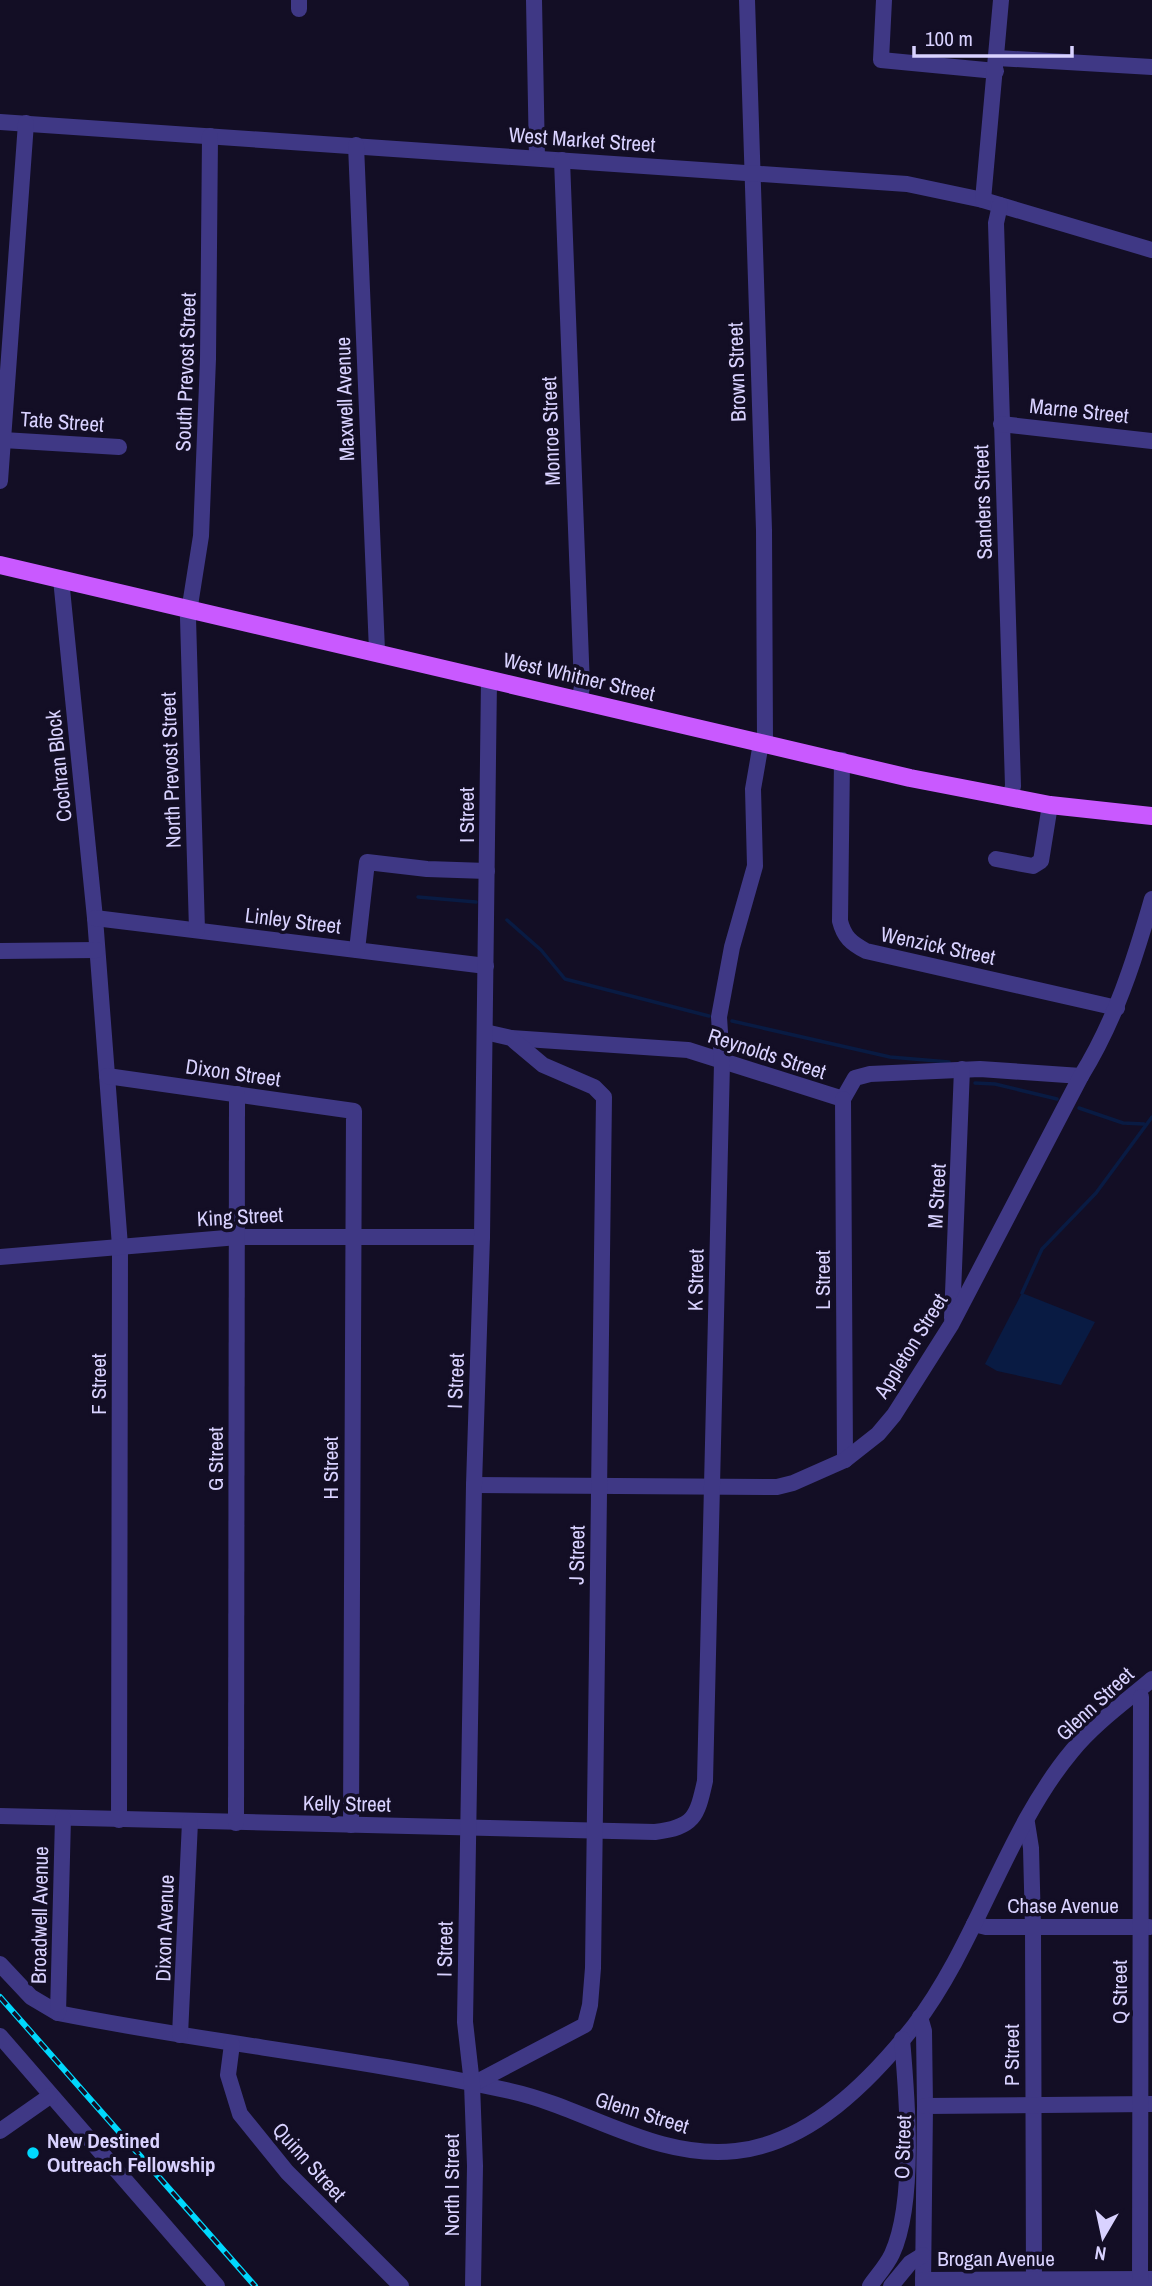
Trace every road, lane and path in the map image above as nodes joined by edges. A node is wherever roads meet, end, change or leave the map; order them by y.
1 (534, 0) edge
2 (747, 0) edge
3 (884, 0) edge
4 (1001, 0) edge
5 (996, 65) junction
6 (1152, 67) edge
7 (0, 122) edge
8 (26, 123) junction
9 (211, 136) junction
10 (356, 145) junction
11 (537, 158) junction
12 (562, 160) junction
13 (751, 173) junction
14 (983, 200) junction
15 (1000, 205) junction
16 (1152, 250) edge
17 (1001, 424) junction
18 (3, 440) junction
19 (1152, 441) edge
20 (119, 447) dead end
21 (0, 481) edge
22 (0, 565) edge
23 (61, 579) junction
24 (190, 608) junction
25 (377, 650) junction
26 (489, 680) junction
27 (579, 700) junction
28 (763, 743) junction
29 (842, 760) junction
30 (1010, 798) junction
31 (1051, 805) junction
32 (1152, 816) edge
33 (996, 859) dead end
34 (487, 871) junction
35 (1152, 899) edge
36 (95, 918) junction
37 (197, 930) junction
38 (97, 950) junction
39 (356, 950) junction
40 (0, 951) edge
41 (486, 966) junction
42 (1116, 1008) junction
43 (485, 1032) junction
44 (511, 1038) junction
45 (722, 1063) junction
46 (962, 1069) junction
47 (107, 1076) junction
48 (1081, 1076) junction
49 (237, 1094) junction
50 (843, 1099) junction
51 (354, 1111) joint
52 (352, 1235) junction
53 (238, 1237) junction
54 (482, 1237) junction
55 (120, 1246) junction
56 (0, 1257) edge
57 (951, 1325) junction
58 (845, 1460) junction
59 (474, 1485) junction
60 (599, 1486) junction
61 (712, 1487) junction
62 (1152, 1679) edge
63 (1141, 1697) edge
64 (0, 1816) edge
65 (63, 1818) junction
66 (119, 1819) junction
67 (190, 1822) junction
68 (691, 1822) joint
69 (236, 1823) junction
70 (1027, 1823) junction
71 (351, 1825) junction
72 (468, 1826) junction
73 (595, 1830) junction
74 (974, 1924) junction
75 (1034, 1927) junction
76 (1147, 1927) edge
77 (0, 1964) edge
78 (58, 2013) junction
79 (920, 2017) junction
80 (180, 2035) junction
81 (0, 2036) edge
82 (902, 2039) junction
83 (232, 2044) junction
84 (472, 2084) junction
85 (50, 2096) junction
86 (1145, 2104) edge
87 (1033, 2105) junction
88 (925, 2106) junction
89 (0, 2131) edge
90 (923, 2255) junction
91 (1144, 2281) edge
92 (923, 2283) edge
93 (1034, 2283) edge
94 (217, 2286) edge
95 (401, 2286) edge
96 (473, 2286) edge
97 (870, 2286) edge
98 (891, 2286) edge

1 - 11 street
2 - 13 street, Brown Street
3 - 5 street
4 - 5 street
5 - 6 street
5 - 14 street
7 - 8 street, West Market Street
8 - 9 street, West Market Street
8 - 18 street
9 - 10 street, West Market Street
9 - 24 street, South Prevost Street
10 - 11 street, West Market Street
10 - 25 street, Maxwell Avenue
11 - 12 street, West Market Street
12 - 13 street, West Market Street
12 - 27 street, Monroe Street
13 - 14 street, West Market Street
13 - 28 street, Brown Street
14 - 15 street, West Market Street
15 - 16 street, West Market Street
15 - 17 street, Sanders Street
17 - 19 street, Marne Street
17 - 30 street, Sanders Street
18 - 20 street, Tate Street
18 - 21 street
22 - 23 main road, West Whitner Street
23 - 24 main road, West Whitner Street
23 - 36 street, Cochran Block
24 - 25 main road, West Whitner Street
24 - 37 street, North Prevost Street
25 - 26 main road, West Whitner Street
26 - 27 main road, West Whitner Street
26 - 34 street, I Street
27 - 28 main road, West Whitner Street
28 - 29 main road, West Whitner Street
28 - 45 street, K Street
29 - 30 main road, West Whitner Street
29 - 42 street, Wenzick Street
30 - 31 main road, West Whitner Street
31 - 32 main road, West Whitner Street
31 - 33 street
34 - 39 street
34 - 41 street, I Street
35 - 42 street, Appleton Street
36 - 37 street, Linley Street
36 - 38 street, Cochran Block
37 - 39 street, Linley Street
38 - 40 street
38 - 47 street, F Street
39 - 41 street, Linley Street
41 - 43 street, I Street
42 - 48 street, Appleton Street
43 - 44 street, J Street
43 - 54 street, I Street
44 - 45 street, Reynolds Street
44 - 60 street, J Street
45 - 50 street, Reynolds Street
45 - 61 street, K Street
46 - 48 street, Reynolds Street
46 - 50 street, Reynolds Street
46 - 57 street, M Street
47 - 49 street, Dixon Street
47 - 55 street, F Street
48 - 57 street, Appleton Street
49 - 51 street, Dixon Street
49 - 53 street, G Street
50 - 58 street, L Street
51 - 52 street, H Street
52 - 53 street, King Street
52 - 54 street, King Street
52 - 71 street, H Street
53 - 55 street, King Street
53 - 69 street, G Street
54 - 59 street, I Street
55 - 56 street, King Street
55 - 66 street, F Street
57 - 58 street, Appleton Street
58 - 61 street, Appleton Street
59 - 60 street, Appleton Street
59 - 72 street, I Street
60 - 61 street, Appleton Street
60 - 73 street, J Street
61 - 68 street, K Street
62 - 63 street, Glenn Street
63 - 70 street, Glenn Street
63 - 76 street, Q Street
64 - 65 street, Kelly Street
65 - 66 street, Kelly Street
65 - 78 street, Broadwell Avenue
66 - 67 street, Kelly Street
67 - 69 street, Kelly Street
67 - 80 street, Dixon Avenue
68 - 73 street, Kelly Street
69 - 71 street, Kelly Street
70 - 74 street, Glenn Street
70 - 75 street, P Street
71 - 72 street, Kelly Street
72 - 73 street, Kelly Street
72 - 84 street, I Street
73 - 84 street, J Street
74 - 75 street, Chase Avenue
74 - 79 street, Glenn Street
75 - 76 street, Chase Avenue
75 - 87 street, P Street
76 - 86 street, Q Street
77 - 78 street, Glenn Street
78 - 80 street, Glenn Street
79 - 82 street, Glenn Street
79 - 88 street, O Street
80 - 83 street, Glenn Street
81 - 85 street
82 - 84 street, Glenn Street
82 - 97 street
83 - 84 street, Glenn Street
83 - 95 street, Quinn Street
84 - 96 street, North I Street
85 - 89 street
85 - 94 street
86 - 87 street
86 - 91 street, Q Street
87 - 88 street
87 - 93 street, P Street
88 - 90 street, O Street
90 - 92 street, O Street
90 - 98 street
91 - 93 street, Brogan Avenue
92 - 93 street, Brogan Avenue

